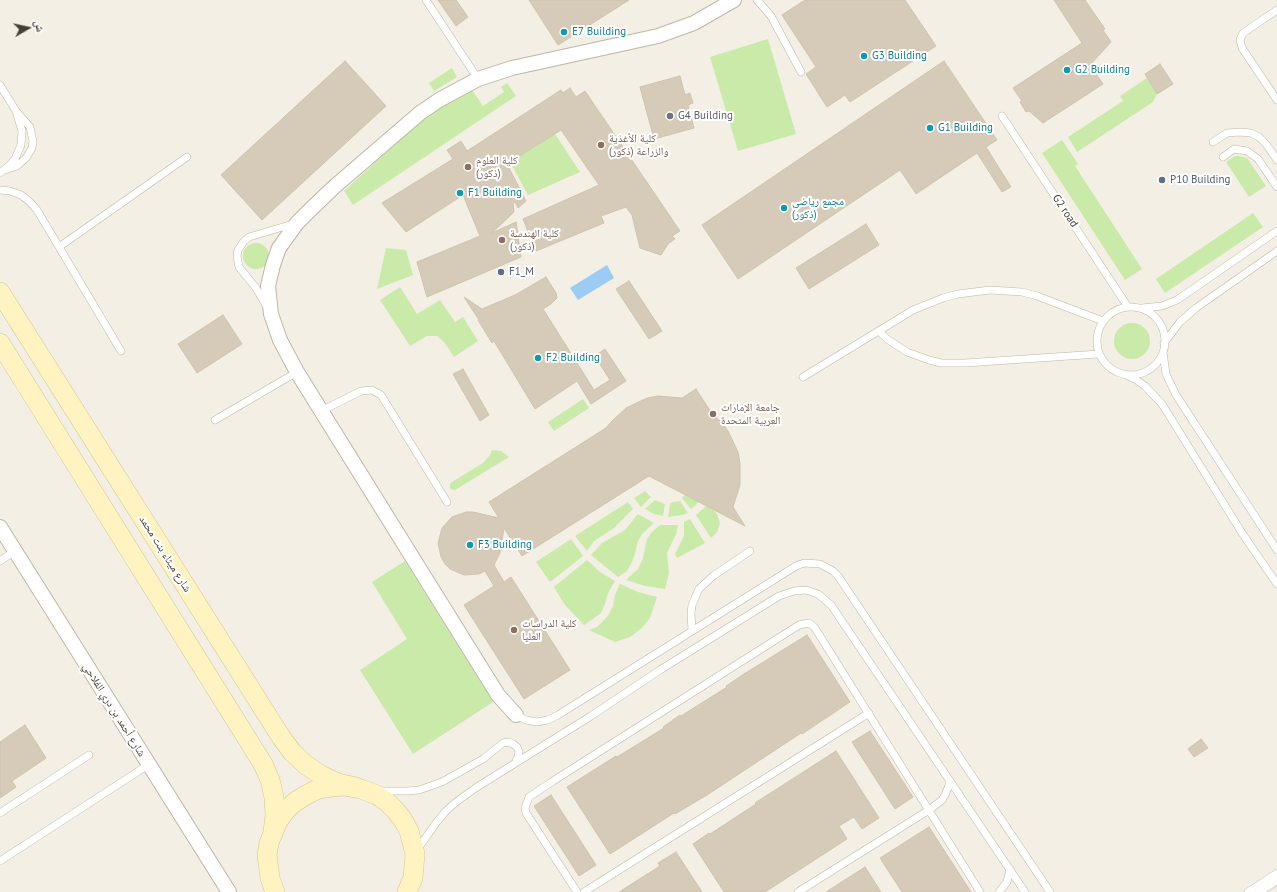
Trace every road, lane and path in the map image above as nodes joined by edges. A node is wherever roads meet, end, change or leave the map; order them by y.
1 (426, 0) edge
2 (734, 0) edge
3 (757, 0) edge
4 (1277, 10) edge
5 (801, 72) dead end
6 (478, 79) junction
7 (0, 86) edge
8 (1277, 100) edge
9 (16, 111) junction
10 (1002, 116) dead end
11 (1213, 142) dead end
12 (187, 157) dead end
13 (1223, 157) dead end
14 (1277, 160) edge
15 (2, 171) edge
16 (1277, 187) edge
17 (0, 190) edge
18 (297, 223) junction
19 (1277, 231) edge
20 (60, 248) junction
21 (1277, 251) edge
22 (0, 292) edge
23 (1128, 307) junction
24 (1141, 308) junction
25 (271, 314) junction
26 (1102, 321) junction
27 (879, 331) junction
28 (1164, 342) junction
29 (0, 343) edge
30 (121, 351) dead end
31 (1163, 352) junction
32 (1099, 354) junction
33 (297, 372) junction
34 (1124, 374) junction
35 (803, 377) dead end
36 (321, 412) junction
37 (215, 420) dead end
38 (447, 502) dead end
39 (0, 528) edge
40 (1277, 550) edge
41 (15, 551) junction
42 (750, 551) dead end
43 (0, 561) edge
44 (1277, 584) edge
45 (692, 630) junction
46 (869, 713) junction
47 (516, 715) joint
48 (89, 755) dead end
49 (515, 762) junction
50 (148, 765) junction
51 (949, 780) junction
52 (361, 789) junction
53 (930, 810) junction
54 (0, 813) edge
55 (273, 832) junction
56 (414, 854) junction
57 (0, 861) edge
58 (1010, 869) junction
59 (1277, 873) edge
60 (1277, 881) edge
61 (408, 891) edge
62 (228, 892) edge
63 (275, 892) edge
64 (577, 892) edge
65 (584, 892) edge
66 (798, 892) edge
67 (980, 892) edge
68 (1000, 892) edge
69 (1025, 892) edge
70 (1050, 892) edge
71 (1248, 892) edge
72 (1259, 892) edge

1 - 6 lane
2 - 6 street
3 - 5 lane
4 - 8 lane
6 - 18 street
7 - 9 lane
9 - 15 lane
9 - 15 lane
10 - 23 lane, G2 road
11 - 14 lane
12 - 20 lane
13 - 16 lane
17 - 20 lane
18 - 25 street
18 - 25 lane
19 - 24 lane
20 - 30 lane
21 - 28 lane
22 - 52 main road, شارع ميثاء بنت محمد
23 - 24 lane
23 - 26 lane
24 - 28 lane
25 - 33 street
26 - 27 lane
26 - 32 lane
27 - 32 lane
27 - 35 lane
28 - 31 lane
29 - 55 main road
31 - 34 lane
31 - 40 lane
32 - 34 lane
33 - 36 street
33 - 37 lane
34 - 44 lane
36 - 38 lane
36 - 47 street
39 - 41 street, شارع أحمد بن دري الفلاحي
41 - 43 lane
41 - 50 street, شارع أحمد بن دري الفلاحي
42 - 45 lane
45 - 47 lane
45 - 70 lane
46 - 53 lane
46 - 64 lane
46 - 65 lane
48 - 54 lane
49 - 51 lane
49 - 52 lane
49 - 56 lane
50 - 57 lane
50 - 62 street, شارع أحمد بن دري الفلاحي
51 - 53 lane
51 - 58 lane
52 - 55 main road
52 - 56 main road
53 - 66 lane
53 - 67 lane
55 - 63 main road
56 - 61 main road
58 - 68 lane
58 - 69 lane
59 - 71 lane
60 - 72 lane

